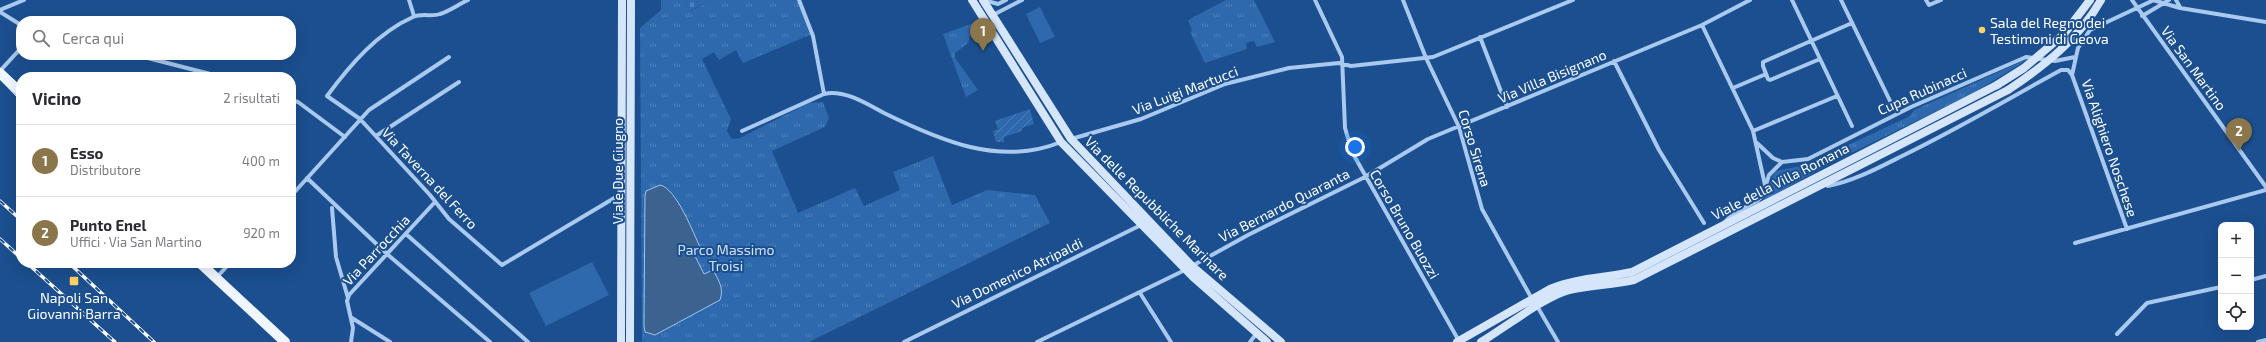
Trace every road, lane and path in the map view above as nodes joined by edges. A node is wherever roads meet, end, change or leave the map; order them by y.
1 (24, 0) edge
2 (409, 0) edge
3 (468, 0) edge
4 (622, 0) edge
5 (631, 0) edge
6 (799, 0) edge
7 (972, 0) edge
8 (983, 0) edge
9 (1006, 0) edge
10 (1022, 0) edge
11 (1315, 0) edge
12 (1403, 0) edge
13 (1573, 0) edge
14 (1750, 0) edge
15 (1792, 0) edge
16 (1841, 0) edge
17 (1926, 0) edge
18 (1942, 0) edge
19 (2090, 0) edge
20 (2101, 0) edge
21 (2132, 0) edge
22 (2153, 0) edge
23 (2169, 0) edge
24 (2176, 0) edge
25 (998, 4) junction
26 (2162, 4) junction
27 (2136, 8) junction
28 (2180, 8) junction
29 (0, 11) edge
30 (990, 13) junction
31 (414, 16) junction
32 (2142, 16) junction
33 (983, 17) junction
34 (16, 22) edge
35 (2266, 22) edge
36 (1852, 23) junction
37 (1702, 25) junction
38 (1480, 37) junction
39 (1811, 41) junction
40 (16, 54) edge
41 (449, 57) dead end
42 (2075, 57) junction
43 (1426, 58) junction
44 (1820, 59) junction
45 (156, 60) edge
46 (1614, 61) junction
47 (1344, 64) junction
48 (0, 72) edge
49 (202, 72) edge
50 (1766, 74) junction
51 (2072, 75) junction
52 (459, 82) dead end
53 (16, 88) edge
54 (1733, 88) junction
55 (824, 94) junction
56 (1837, 96) junction
57 (296, 101) edge
58 (1892, 106) dead end
59 (1507, 107) junction
60 (360, 120) junction
61 (1852, 126) dead end
62 (1459, 127) junction
63 (742, 131) dead end
64 (1753, 131) junction
65 (376, 136) junction
66 (344, 137) junction
67 (1071, 139) junction
68 (1060, 142) junction
69 (1757, 143) junction
70 (1782, 162) junction
71 (1365, 177) junction
72 (308, 178) junction
73 (1824, 184) junction
74 (1765, 186) junction
75 (2266, 189) edge
76 (296, 191) edge
77 (622, 194) junction
78 (434, 202) junction
79 (332, 208) dead end
80 (1144, 222) junction
81 (1704, 223) dead end
82 (1723, 224) junction
83 (2127, 229) junction
84 (406, 234) junction
85 (2075, 243) dead end
86 (387, 254) junction
87 (205, 268) edge
88 (226, 268) edge
89 (1189, 268) junction
90 (2266, 276) edge
91 (216, 279) junction
92 (2254, 279) edge
93 (2218, 288) edge
94 (1140, 293) junction
95 (348, 298) junction
96 (1535, 303) junction
97 (352, 318) junction
98 (1257, 333) junction
99 (2117, 334) dead end
100 (2266, 340) edge
101 (285, 342) edge
102 (350, 342) edge
103 (390, 342) edge
104 (490, 342) edge
105 (528, 342) edge
106 (621, 342) edge
107 (630, 342) edge
108 (904, 342) edge
109 (1037, 342) edge
110 (1171, 342) edge
111 (1250, 342) edge
112 (1267, 342) edge
113 (1281, 342) edge
114 (1459, 342) edge
115 (1481, 342) edge
116 (1558, 342) edge
117 (2258, 342) edge

1 - 29 street
2 - 31 street
3 - 31 street
4 - 77 main road, Viale Due Giugno
5 - 107 main road, Viale Due Giugno
6 - 55 street
7 - 33 main road, Via delle Repubbliche Marinare
8 - 25 street
8 - 30 main road, Via delle Repubbliche Marinare
9 - 25 street
10 - 30 street
11 - 47 street, Corso Bruno Buozzi
12 - 43 street, Corso Sirena
13 - 38 street, Via Luigi Martucci
14 - 37 street, Via Villa Bisignano
15 - 39 street
16 - 36 street
17 - 18 street
19 - 82 main road, Viale della Villa Romana, bridge
20 - 73 main road, Viale della Villa Romana, bridge
21 - 27 street, Via San Martino
22 - 26 street
22 - 27 street
23 - 26 street
24 - 28 street
25 - 30 street
26 - 28 street
26 - 32 street
27 - 32 street, Via San Martino
27 - 42 street
28 - 35 street
29 - 34 street
30 - 33 street
30 - 67 main road, Via delle Repubbliche Marinare
31 - 60 street, Via Taverna del Ferro
32 - 75 street, Via San Martino
33 - 68 main road, Via delle Repubbliche Marinare
36 - 39 street
36 - 58 street
37 - 46 street, Via Villa Bisignano
37 - 54 street
38 - 43 street, Via Luigi Martucci
38 - 59 street
39 - 44 street
39 - 50 street
40 - 48 street
41 - 60 street
42 - 51 street
42 - 70 street, Cupa Rubinacci
43 - 47 street, Via Luigi Martucci
43 - 62 street, Corso Sirena
44 - 50 street
44 - 56 street
45 - 49 street
46 - 59 street, Via Villa Bisignano
46 - 81 street
47 - 67 street, Via Luigi Martucci
47 - 71 street, Corso Bruno Buozzi
48 - 53 main road
50 - 54 street
51 - 73 street
51 - 83 street, Via Alighiero Noschese
52 - 65 street
54 - 64 street
55 - 63 street
55 - 68 street
56 - 61 street
56 - 64 street
57 - 66 street
59 - 62 street, Via Villa Bisignano
60 - 65 street, Via Taverna del Ferro
60 - 66 street
62 - 71 street, Via Villa Bisignano
62 - 96 street, Corso Sirena
64 - 69 street
65 - 78 street, Via Taverna del Ferro
66 - 72 street
67 - 68 main road, Via delle Repubbliche Marinare
67 - 80 main road, Via delle Repubbliche Marinare
68 - 80 main road, Via delle Repubbliche Marinare
69 - 70 street
69 - 74 street
70 - 74 street
71 - 89 street, Via Bernardo Quaranta
71 - 114 street, Corso Bruno Buozzi
72 - 76 street
72 - 86 street
73 - 96 main road, Viale della Villa Romana
74 - 82 street
75 - 83 street, Via San Martino
77 - 78 street, Via Taverna del Ferro
77 - 106 main road, Viale Due Giugno
78 - 84 street, Via Parrocchia
79 - 95 street
80 - 89 main road, Via delle Repubbliche Marinare
80 - 108 street, Via Domenico Atripaldi
82 - 96 main road, Viale della Villa Romana
83 - 85 street, Via San Martino
84 - 86 street, Via Parrocchia
84 - 105 street
86 - 95 street, Via Parrocchia
86 - 104 street
87 - 91 main road
88 - 91 street
89 - 94 street, Via Bernardo Quaranta
89 - 98 main road, Via delle Repubbliche Marinare
89 - 113 main road, Via delle Repubbliche Marinare
90 - 92 street
91 - 101 main road
93 - 99 street
94 - 109 street, Via Bernardo Quaranta
94 - 110 street
95 - 97 street, Via Parrocchia
96 - 114 main road, Viale della Villa Romana
96 - 115 main road, Viale della Villa Romana
96 - 116 street, Corso Sirena
97 - 102 street, Via Parrocchia
97 - 103 street
98 - 111 street
98 - 112 main road, Via delle Repubbliche Marinare
100 - 117 street

